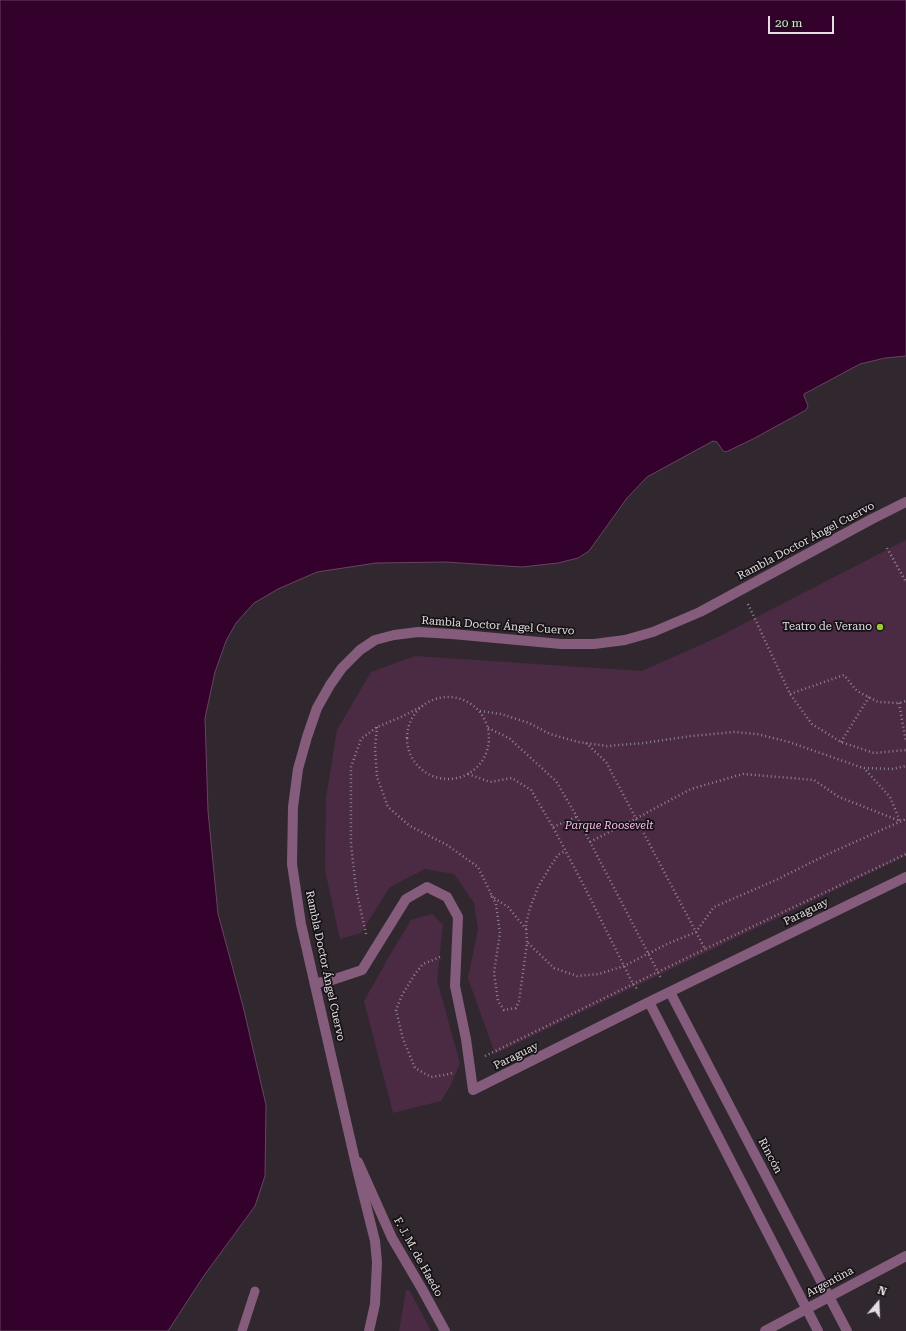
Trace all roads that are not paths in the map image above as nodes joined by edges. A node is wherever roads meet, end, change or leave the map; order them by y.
1 (906, 502) edge
2 (906, 877) edge
3 (316, 983) junction
4 (670, 992) junction
5 (649, 1002) junction
6 (353, 1151) junction
7 (906, 1256) edge
8 (255, 1291) dead end
9 (830, 1296) junction
10 (807, 1308) junction
11 (242, 1331) edge
12 (369, 1331) edge
13 (445, 1331) edge
14 (765, 1331) edge
15 (818, 1331) edge
16 (848, 1331) edge

1 - 3 street, Rambla Doctor Ángel Cuervo
2 - 4 street, Paraguay
3 - 5 street, Paraguay
3 - 6 street, Rambla Doctor Ángel Cuervo
4 - 5 street, Paraguay
4 - 9 street, Rincón
5 - 10 street
6 - 12 street, Rambla Doctor Ángel Cuervo
6 - 13 street, F. J. M. de Haedo
7 - 9 street, Argentina
8 - 11 lane
9 - 10 street, Argentina
9 - 16 street, Rincón
10 - 14 street, Argentina
10 - 15 street

